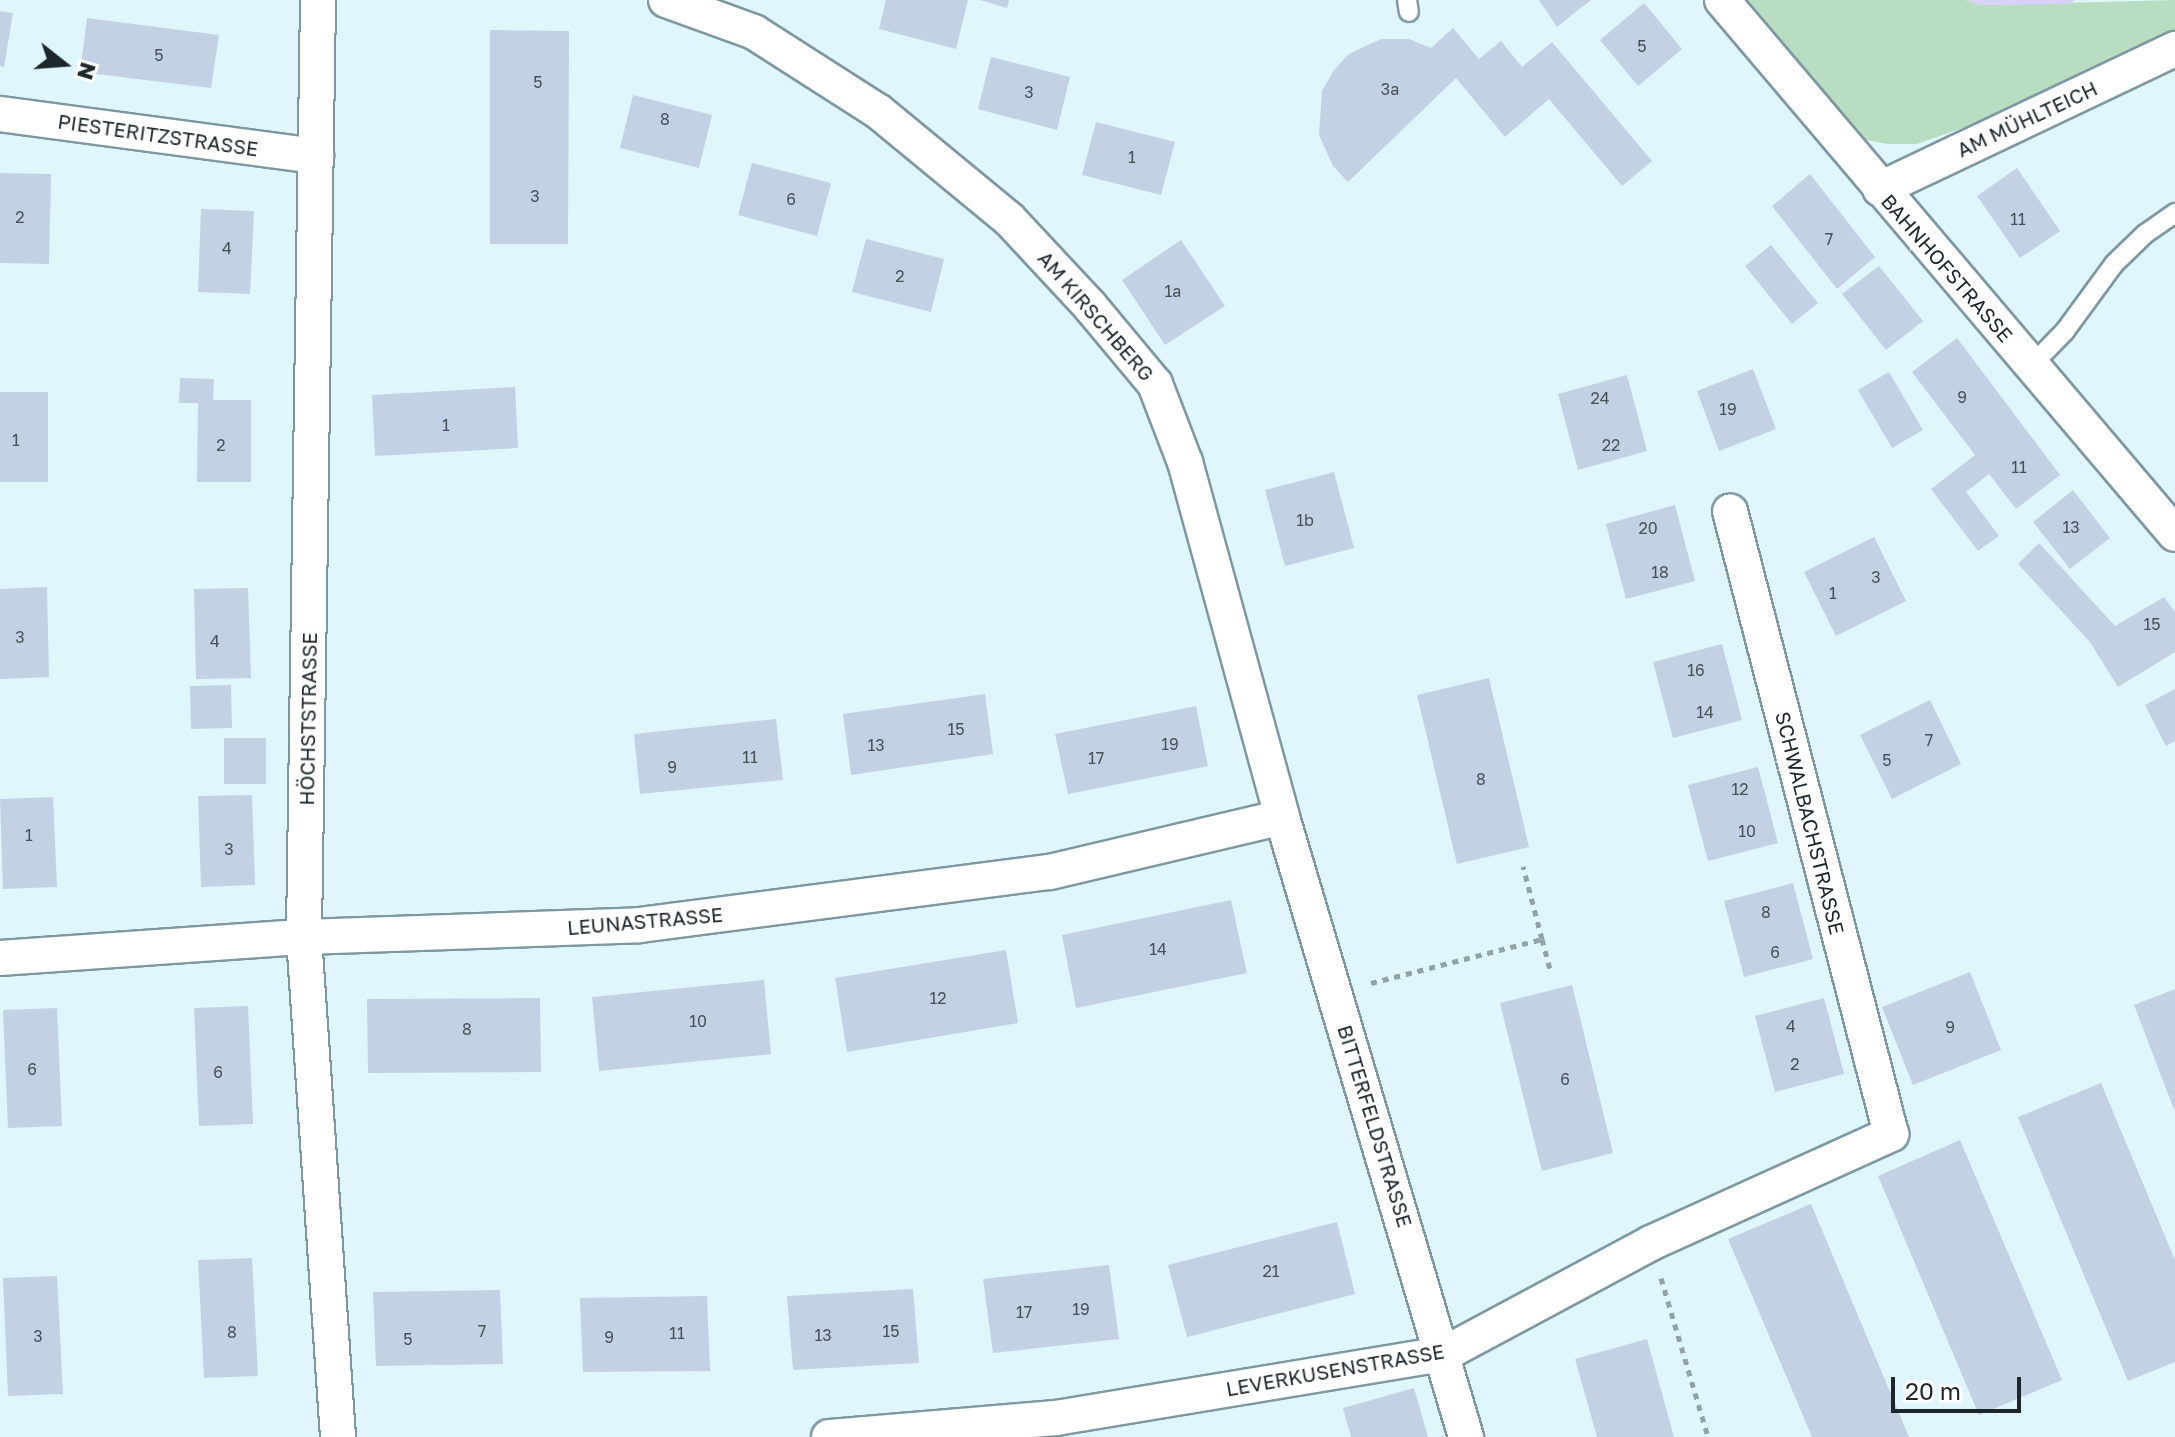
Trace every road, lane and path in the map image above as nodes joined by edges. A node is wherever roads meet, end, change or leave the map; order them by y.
1 (318, 0) edge
2 (666, 0) edge
3 (1722, 0) edge
4 (2175, 49) edge
5 (0, 114) edge
6 (316, 156) junction
7 (1880, 189) junction
8 (2175, 213) edge
9 (2031, 366) junction
10 (1730, 511) dead end
11 (2175, 534) edge
12 (1282, 817) junction
13 (1523, 866) dead end
14 (304, 937) junction
15 (1542, 939) junction
16 (0, 958) edge
17 (1551, 973) dead end
18 (1335, 993) junction
19 (1891, 1134) joint
20 (1651, 1243) junction
21 (1444, 1354) junction
22 (338, 1437) edge
23 (829, 1437) edge
24 (1466, 1437) edge
25 (1708, 1437) edge

1 - 6 street, HÖCHSTSTRASSE
2 - 12 street, AM KIRSCHBERG
3 - 7 street, BAHNHOFSTRASSE
4 - 7 street, AM MÜHLTEICH
5 - 6 street, PIESTERITZSTRASSE
6 - 14 street, HÖCHSTSTRASSE
7 - 9 street, BAHNHOFSTRASSE
8 - 9 lane
9 - 11 street, BAHNHOFSTRASSE
10 - 19 street, SCHWALBACHSTRASSE
12 - 14 street, LEUNASTRASSE
12 - 18 street, BITTERFELDSTRASSE
13 - 15 path
14 - 16 street, LEUNASTRASSE
14 - 22 street, HÖCHSTSTRASSE
15 - 17 path
15 - 18 path
18 - 21 street, BITTERFELDSTRASSE
19 - 20 street, LEVERKUSENSTRASSE
20 - 21 street, LEVERKUSENSTRASSE
20 - 25 path
21 - 23 street, LEVERKUSENSTRASSE
21 - 24 street, BITTERFELDSTRASSE

